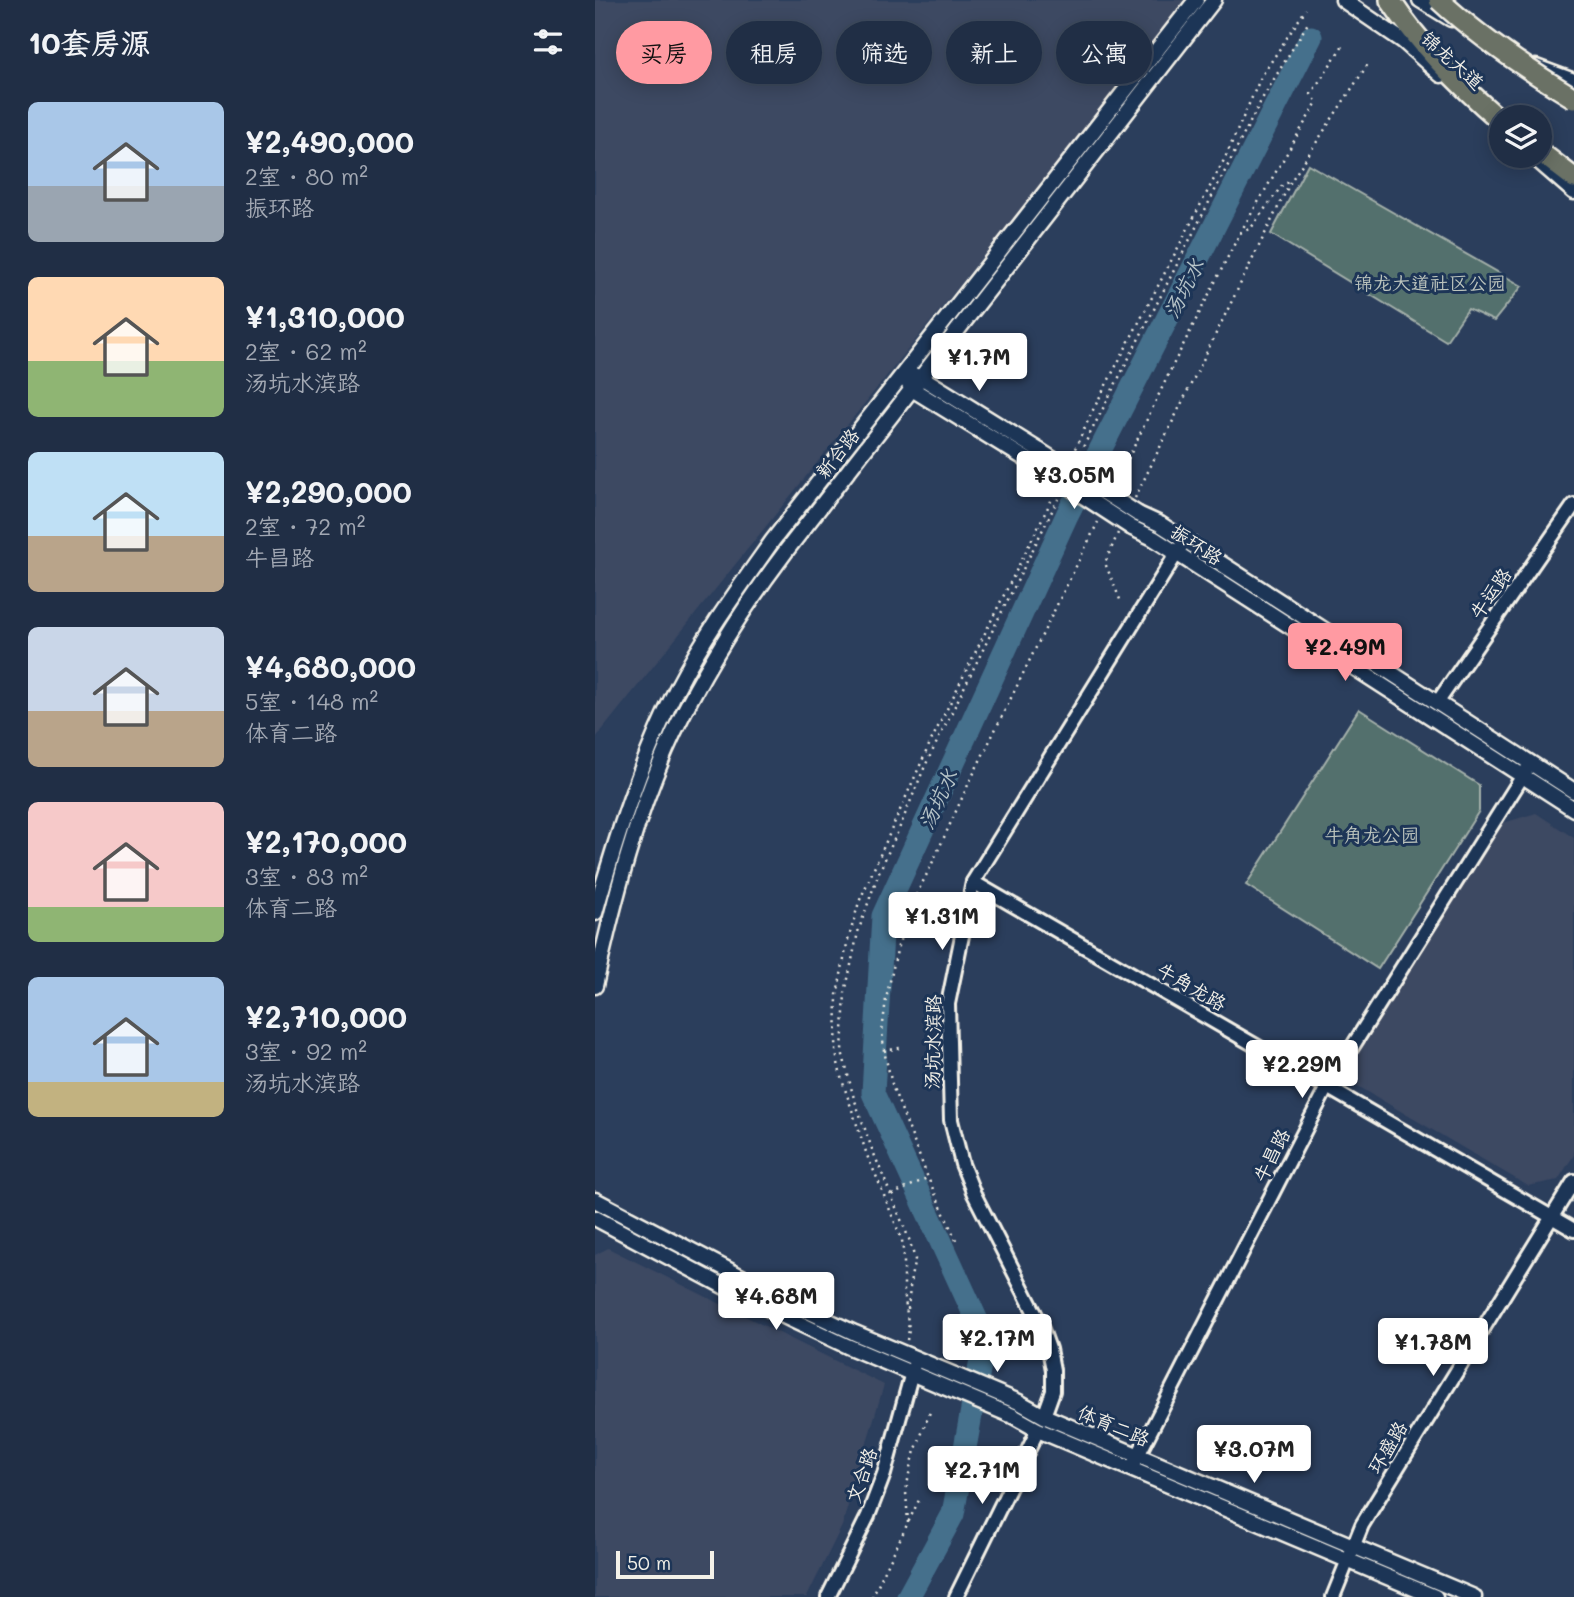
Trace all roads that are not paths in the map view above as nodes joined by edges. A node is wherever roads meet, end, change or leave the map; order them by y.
1 (1220, 0) edge
2 (1343, 0) edge
3 (1390, 0) edge
4 (1420, 0) edge
5 (1439, 0) edge
6 (1205, 4) edge
7 (1574, 81) edge
8 (1574, 98) edge
9 (1489, 110) edge
10 (1489, 118) edge
11 (1552, 161) edge
12 (1546, 168) edge
13 (1574, 178) edge
14 (1574, 192) edge
15 (904, 374) junction
16 (916, 383) junction
17 (1037, 458) junction
18 (1574, 505) edge
19 (1185, 540) junction
20 (1177, 553) junction
21 (1437, 703) junction
22 (1531, 763) junction
23 (1523, 776) junction
24 (1574, 791) edge
25 (1574, 809) edge
26 (973, 882) junction
27 (595, 913) edge
28 (595, 986) edge
29 (1327, 1087) junction
30 (1574, 1181) edge
31 (599, 1201) edge
32 (1551, 1216) junction
33 (595, 1218) edge
34 (615, 1229) junction
35 (1574, 1230) edge
36 (595, 1231) edge
37 (914, 1366) junction
38 (1041, 1423) junction
39 (1134, 1462) junction
40 (1351, 1553) junction
41 (828, 1597) edge
42 (956, 1597) edge
43 (1333, 1597) edge
44 (1435, 1597) edge
45 (1474, 1597) edge

1 - 6 street
2 - 10 street, 锦龙大道
3 - 9 highway
4 - 7 street, 锦龙大道
5 - 8 highway, bridge
6 - 15 street, 新合路
6 - 16 street, 新合路
11 - 13 highway
12 - 14 street
15 - 16 street, 振环路
15 - 27 street, 新合路
16 - 17 street, 振环路
16 - 28 street, 新合路
17 - 19 street, 振环路, bridge
17 - 20 street, 振环路, bridge
18 - 21 street, 牛运路
19 - 20 street, 汤坑水滨路
19 - 21 street, 振环路
20 - 23 street, 振环路
20 - 26 street, 汤坑水滨路
21 - 22 street, 振环路
22 - 23 street, 牛昌路
22 - 24 street, 振环路
23 - 25 street, 振环路
23 - 29 street, 牛昌路
26 - 29 street, 牛角龙路
26 - 38 street, 汤坑水滨路
29 - 32 street, 牛角龙路
29 - 39 street, 牛昌路
30 - 32 street, 环盛路
31 - 37 street, 体育二路
32 - 35 street, 牛角龙路
32 - 40 street, 环盛路
33 - 34 street, 体育二路
34 - 36 street
34 - 37 street, 体育二路
37 - 38 street, 体育二路
37 - 41 street, 文合路
38 - 39 street, 体育二路
38 - 42 street, 汤坑水滨路
39 - 40 street, 体育二路
40 - 43 street, 环盛路
40 - 44 street, 体育二路
40 - 45 street, 体育二路

